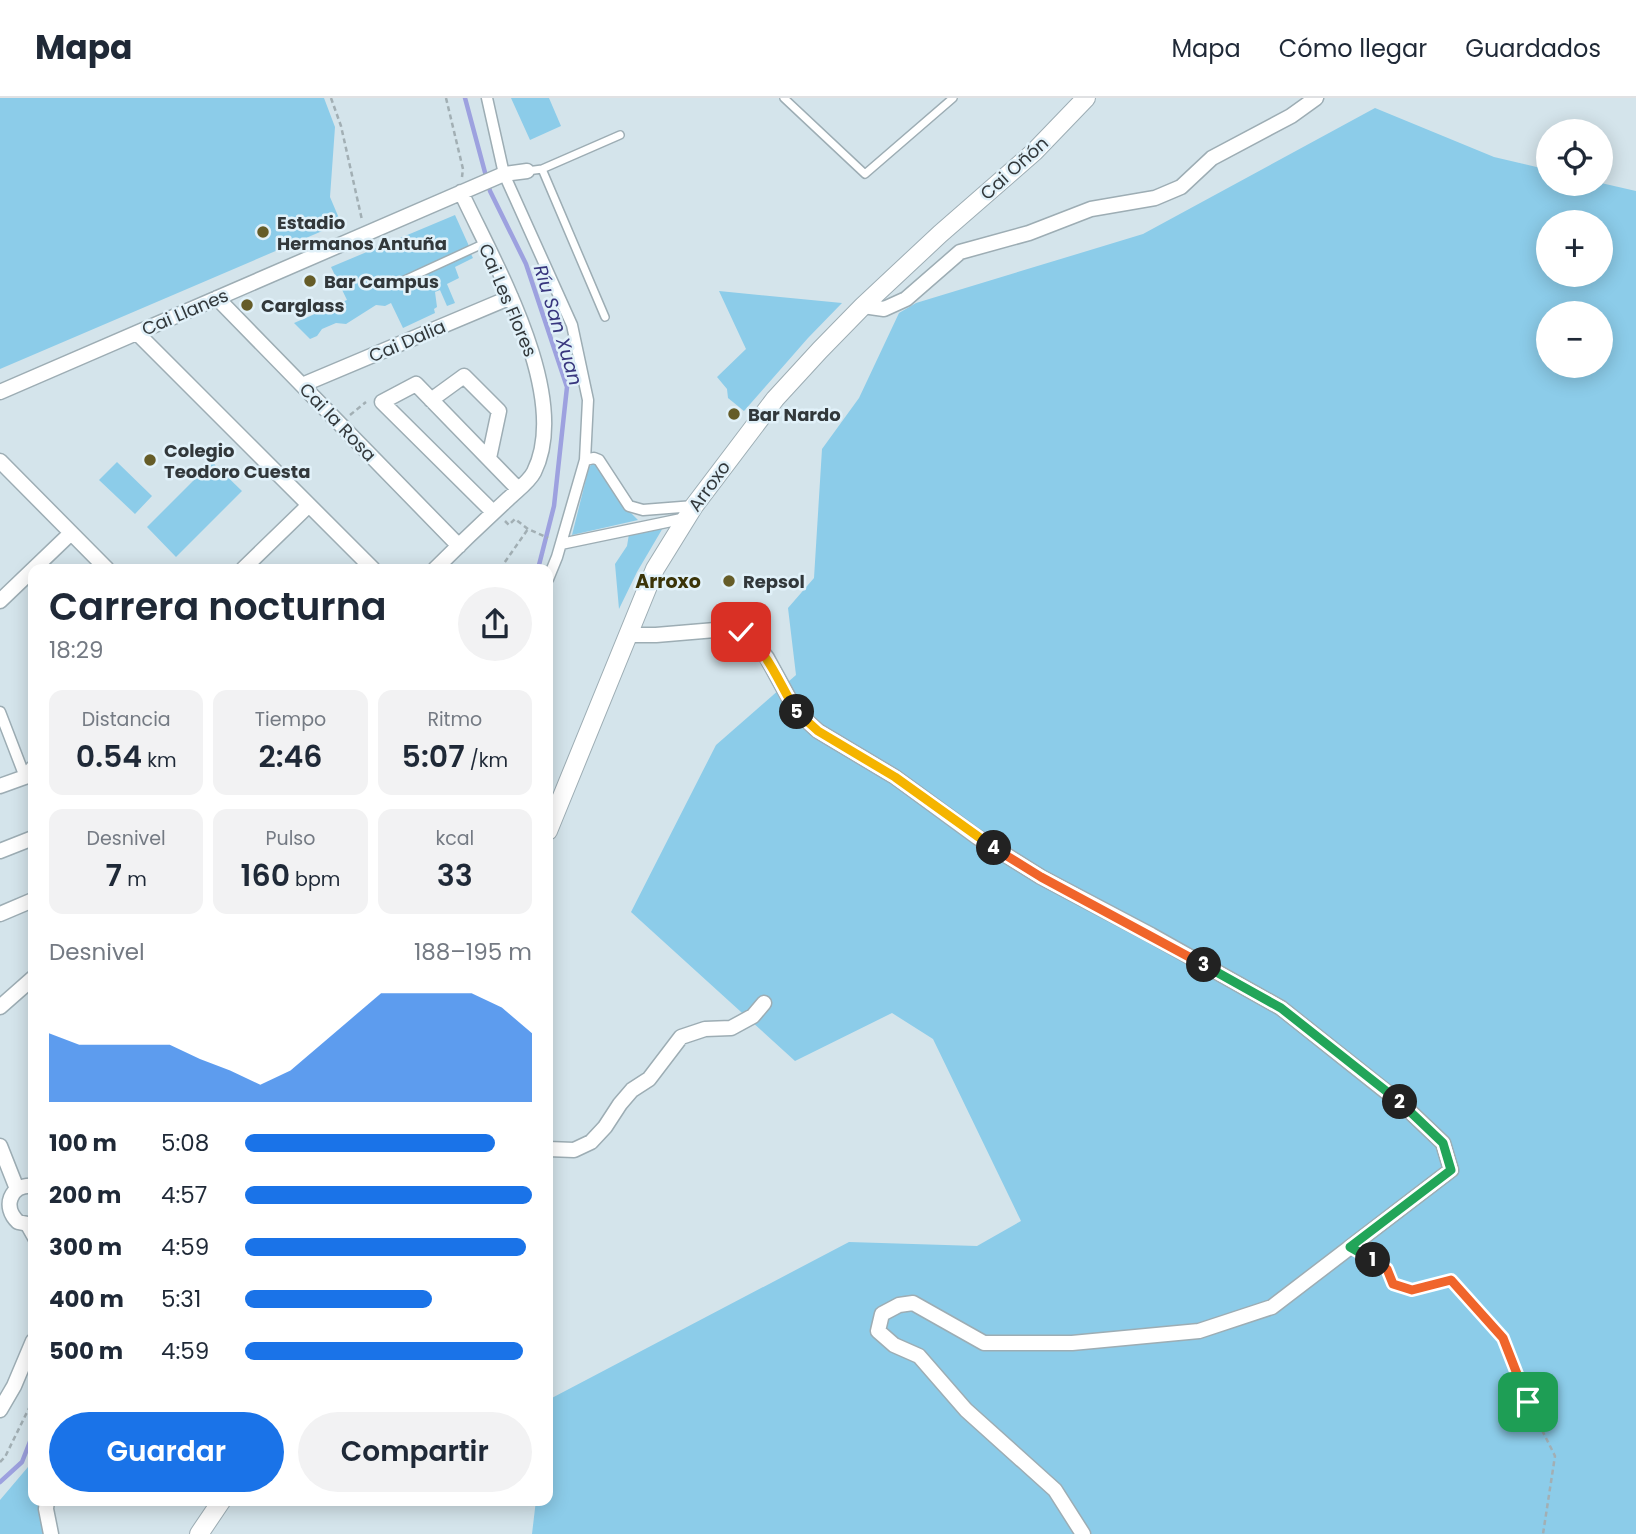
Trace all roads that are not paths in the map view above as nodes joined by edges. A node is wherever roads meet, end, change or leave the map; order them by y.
1 (487, 98) edge
2 (784, 98) edge
3 (953, 98) edge
4 (1086, 98) edge
5 (1316, 98) edge
6 (620, 135) dead end
7 (542, 169) junction
8 (527, 171) joint
9 (504, 174) junction
10 (461, 192) junction
11 (940, 234) joint
12 (485, 243) junction
13 (398, 283) dead end
14 (217, 298) junction
15 (511, 298) junction
16 (863, 306) junction
17 (605, 317) dead end
18 (137, 333) junction
19 (302, 386) junction
20 (0, 392) edge
21 (431, 400) junction
22 (489, 458) junction
23 (586, 460) junction
24 (0, 461) edge
25 (518, 489) junction
26 (309, 505) junction
27 (690, 512) junction
28 (491, 515) junction
29 (71, 533) junction
30 (561, 544) junction
31 (459, 546) junction
32 (39, 564) edge
33 (102, 564) edge
34 (248, 564) edge
35 (368, 564) edge
36 (440, 564) edge
37 (553, 566) edge
38 (28, 574) edge
39 (0, 601) edge
40 (627, 635) junction
41 (0, 712) edge
42 (28, 770) edge
43 (28, 772) edge
44 (0, 786) edge
45 (553, 819) edge
46 (28, 840) edge
47 (0, 851) edge
48 (28, 902) edge
49 (0, 914) edge
50 (28, 982) edge
51 (764, 1003) dead end
52 (0, 1007) edge
53 (0, 1146) edge
54 (553, 1149) edge
55 (28, 1186) edge
56 (17, 1189) junction
57 (5, 1215) edge
58 (28, 1225) edge
59 (28, 1353) edge
60 (0, 1410) edge
61 (46, 1506) edge
62 (218, 1506) edge
63 (51, 1534) edge
64 (199, 1534) edge
65 (1083, 1534) edge

1 - 9 street
2 - 3 lane
4 - 11 street, Cai Oñón
5 - 16 street
6 - 7 lane
7 - 8 lane
7 - 17 lane
8 - 9 street, Cai Llanes
9 - 10 street, Cai Llanes
9 - 23 street
10 - 12 street, Cai Les Flores
10 - 14 street, Cai Llanes
11 - 16 street, Arroxo
12 - 13 lane
12 - 15 street, Cai Les Flores
14 - 18 street, Cai Llanes
14 - 19 street, Cai la Rosa
15 - 19 street, Cai Dalia
15 - 25 street, Cai Les Flores
16 - 27 street, Arroxo
18 - 20 street, Cai Llanes
18 - 26 street
19 - 31 street, Cai la Rosa
21 - 22 street
21 - 22 street
21 - 28 street
22 - 25 street
23 - 27 street
23 - 30 street
24 - 29 street
25 - 28 street, Cai Les Flores
26 - 34 street
26 - 35 street
27 - 30 street
27 - 40 street, Arroxo
28 - 31 street, Cai Les Flores
29 - 32 street
29 - 33 street
30 - 37 street
31 - 36 street, Cai Les Flores
38 - 39 street
40 - 45 street, Arroxo
40 - 65 street
41 - 42 street
43 - 44 street
46 - 47 street
48 - 49 street
50 - 52 street
51 - 54 street
53 - 56 street
55 - 56 street
56 - 57 street
57 - 58 street
59 - 60 street
61 - 63 street
62 - 64 street

